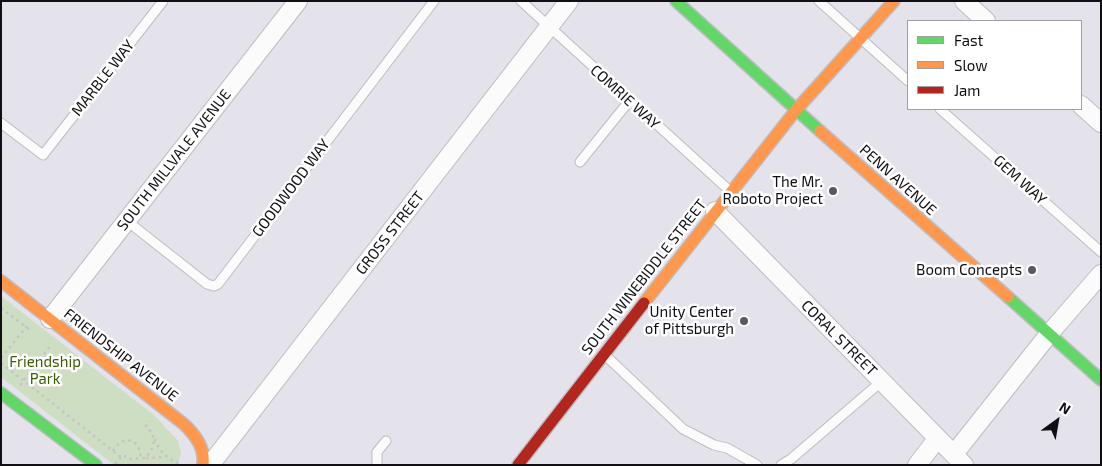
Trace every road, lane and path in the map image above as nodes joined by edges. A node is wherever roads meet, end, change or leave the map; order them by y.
1 (163, 1) edge
2 (298, 1) edge
3 (434, 1) edge
4 (521, 1) edge
5 (570, 1) edge
6 (676, 1) edge
7 (819, 1) edge
8 (894, 1) edge
9 (964, 1) edge
10 (985, 20) edge
11 (549, 27) junction
12 (861, 39) junction
13 (907, 80) edge
14 (630, 100) junction
15 (1082, 106) edge
16 (796, 110) junction
17 (941, 110) edge
18 (1, 123) edge
19 (1101, 123) edge
20 (580, 162) dead end
21 (730, 191) junction
22 (715, 211) junction
23 (127, 221) junction
24 (1101, 252) edge
25 (1101, 274) edge
26 (1, 281) edge
27 (50, 319) junction
28 (29, 322) dead end
29 (1049, 334) junction
30 (54, 342) dead end
31 (604, 354) junction
32 (1, 358) edge
33 (1, 363) edge
34 (23, 380) junction
35 (1101, 380) edge
36 (882, 381) junction
37 (16, 389) dead end
38 (1, 393) edge
39 (152, 418) dead end
40 (154, 438) junction
41 (938, 439) junction
42 (386, 441) dead end
43 (112, 451) junction
44 (121, 457) junction
45 (146, 458) junction
46 (167, 458) junction
47 (140, 460) junction
48 (959, 460) edge
49 (96, 465) edge
50 (115, 465) edge
51 (182, 465) edge
52 (203, 465) edge
53 (210, 465) edge
54 (377, 465) edge
55 (518, 465) edge
56 (757, 465) edge
57 (781, 465) edge
58 (917, 465) edge

1 - 18 lane, MARBLE WAY
2 - 23 street, SOUTH MILLVALE AVENUE
3 - 23 lane, GOODWOOD WAY
4 - 11 lane, COMRIE WAY
5 - 11 street, GROSS STREET
6 - 16 street, PENN AVENUE
7 - 12 lane
8 - 12 street, SOUTH WINEBIDDLE STREET
9 - 10 street
11 - 14 lane, COMRIE WAY
11 - 53 street, GROSS STREET
12 - 13 lane
12 - 16 street, SOUTH WINEBIDDLE STREET
14 - 20 lane
14 - 21 lane, COMRIE WAY
15 - 19 street
16 - 21 street, SOUTH WINEBIDDLE STREET
16 - 29 street, PENN AVENUE
17 - 24 lane, GEM WAY
21 - 22 street, SOUTH WINEBIDDLE STREET
22 - 31 street, SOUTH WINEBIDDLE STREET
22 - 36 street, CORAL STREET
23 - 27 street, SOUTH MILLVALE AVENUE
25 - 29 street
26 - 27 street, FRIENDSHIP AVENUE
27 - 52 street, FRIENDSHIP AVENUE
28 - 32 path
29 - 35 street, PENN AVENUE
29 - 48 street
30 - 34 path
31 - 55 street, SOUTH WINEBIDDLE STREET
31 - 56 lane
33 - 34 path
34 - 37 path
34 - 43 path
36 - 41 street, CORAL STREET
36 - 57 lane
38 - 49 street
39 - 40 path
40 - 45 path
40 - 46 path
41 - 48 street, CORAL STREET
41 - 58 street
42 - 54 lane
43 - 44 path
43 - 47 path
44 - 47 path
44 - 50 path
45 - 46 path
45 - 47 path
46 - 51 path

